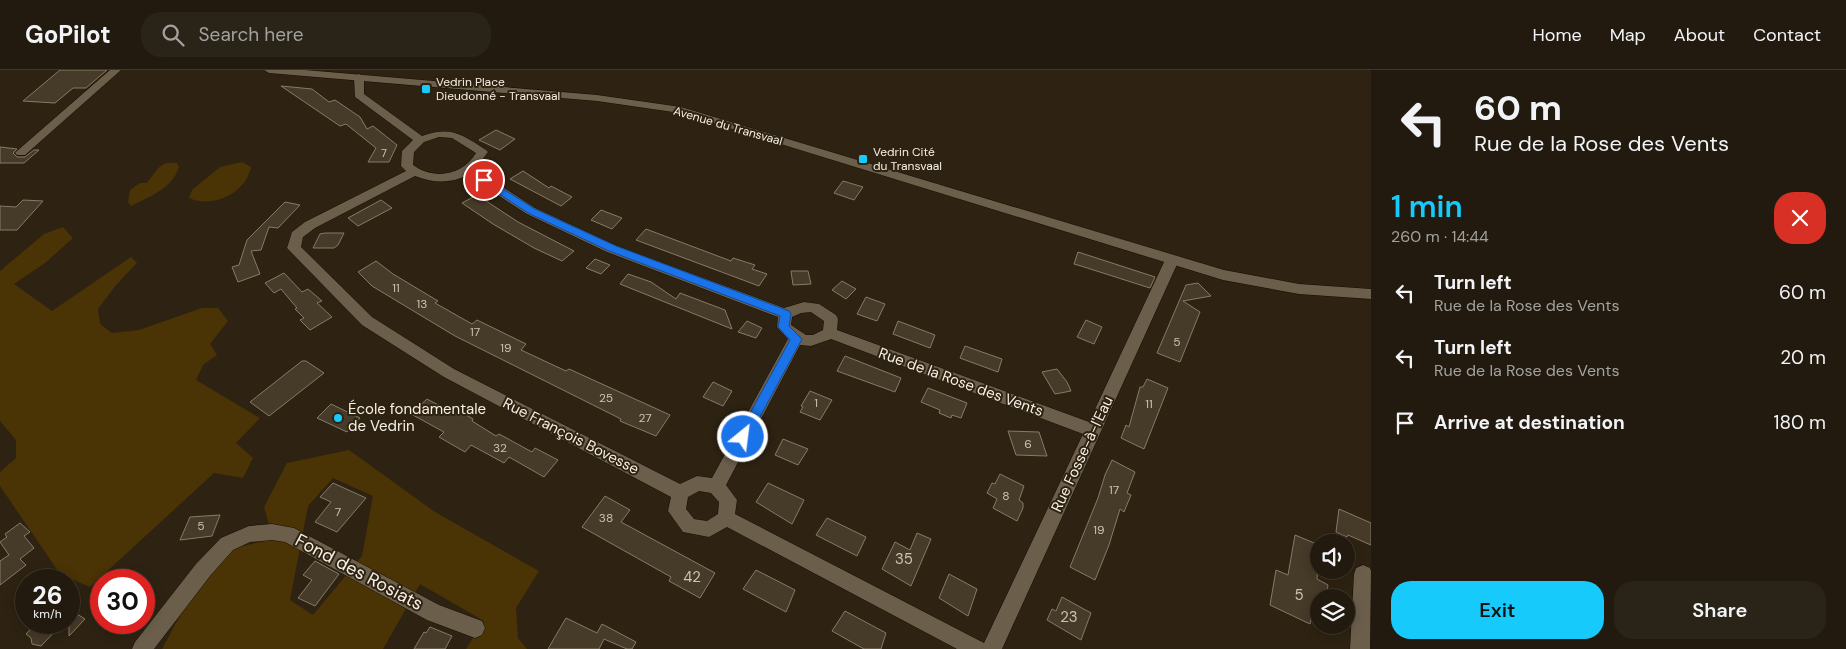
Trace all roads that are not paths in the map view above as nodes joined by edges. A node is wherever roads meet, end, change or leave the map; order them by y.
1 (116, 70) edge
2 (269, 70) edge
3 (359, 78) junction
4 (420, 140) junction
5 (21, 153) dead end
6 (468, 170) junction
7 (414, 172) junction
8 (1172, 260) junction
9 (1371, 294) edge
10 (785, 314) junction
11 (830, 333) junction
12 (796, 339) junction
13 (1092, 430) junction
14 (716, 486) junction
15 (680, 493) junction
16 (726, 518) junction
17 (1363, 574) dead end
18 (475, 628) dead end
19 (142, 649) edge
20 (977, 649) edge
21 (992, 649) edge
22 (1360, 649) edge

1 - 5 street
2 - 3 street, Avenue du Transvaal
3 - 4 street
3 - 8 street, Avenue du Transvaal
4 - 6 street
4 - 7 street
6 - 7 street
6 - 10 street
7 - 15 street, Rue François Bovesse
8 - 9 street, Avenue du Transvaal
8 - 13 street, Rue Fosse-à-l'Eau
10 - 11 street
10 - 12 street
11 - 12 street
11 - 13 street, Rue de la Rose des Vents
12 - 14 street
13 - 21 street, Rue Fosse-à-l'Eau
14 - 15 street
14 - 16 street
15 - 16 street
16 - 20 street
17 - 22 street
18 - 19 street, Fond des Rosiats

